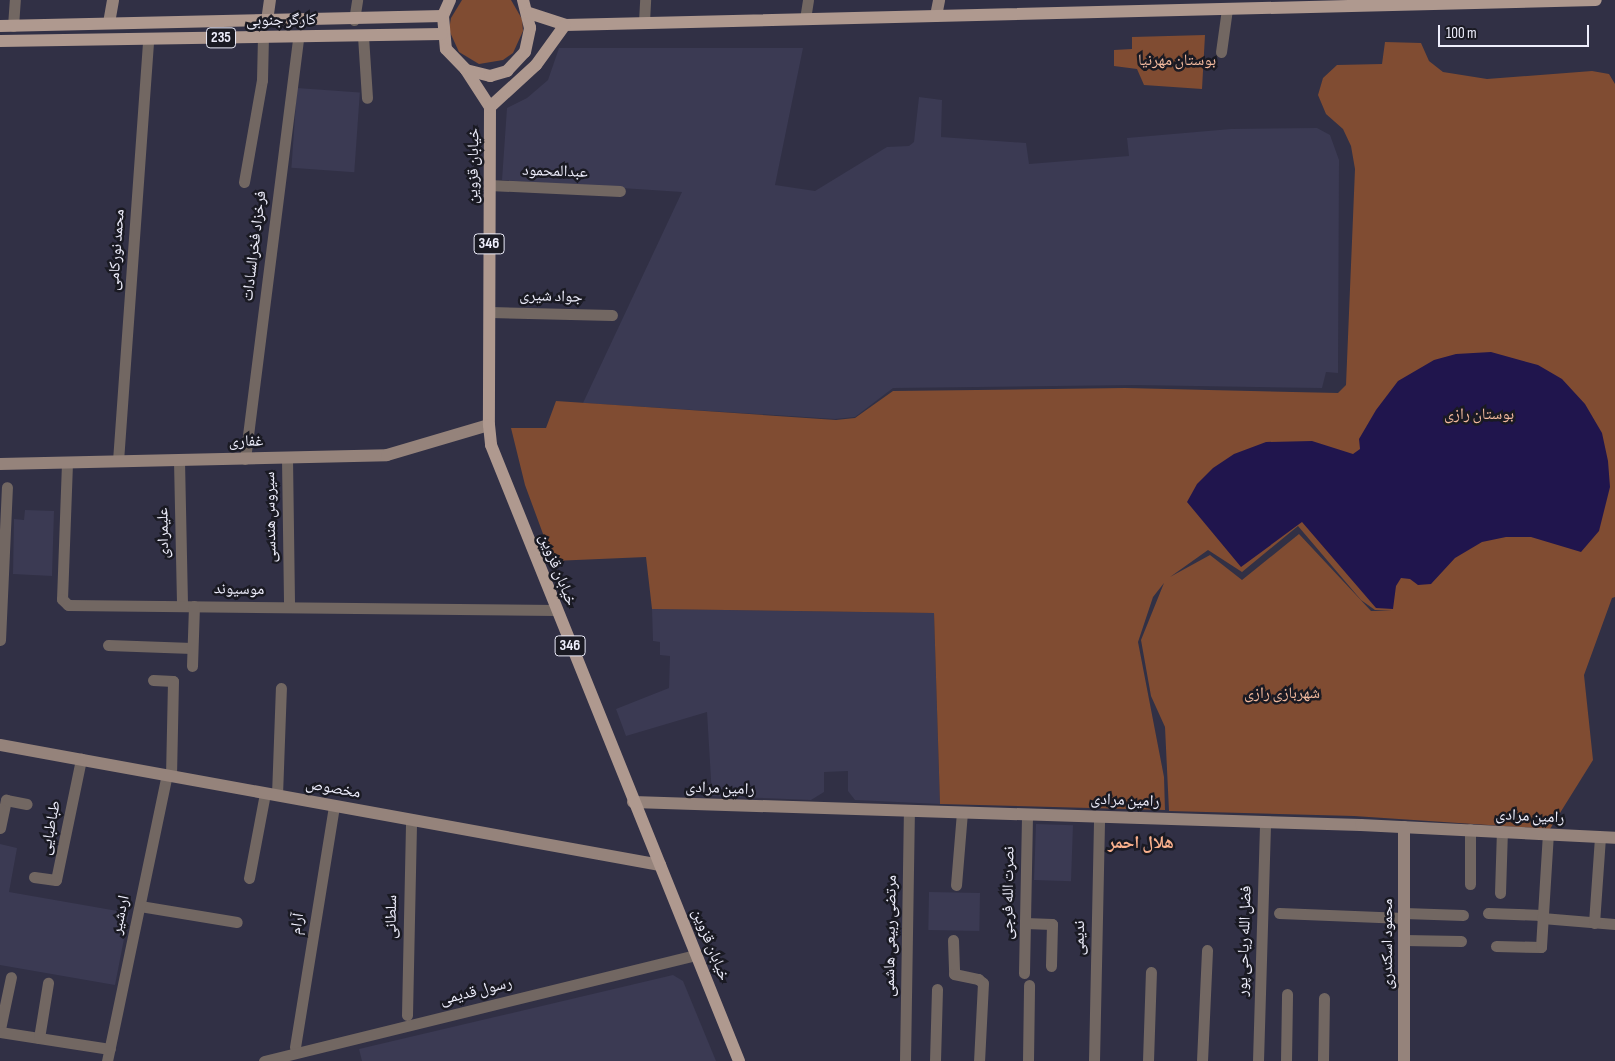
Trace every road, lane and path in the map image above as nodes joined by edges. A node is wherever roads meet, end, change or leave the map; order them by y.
1 (15, 0) edge
2 (113, 0) edge
3 (270, 0) edge
4 (357, 0) edge
5 (450, 0) edge
6 (524, 0) edge
7 (645, 0) edge
8 (808, 0) edge
9 (939, 0) edge
10 (1596, 0) edge
11 (1509, 1) edge
12 (1401, 2) edge
13 (1451, 2) edge
14 (1134, 6) edge
15 (1227, 9) junction
16 (529, 13) junction
17 (443, 16) junction
18 (936, 16) junction
19 (805, 19) junction
20 (354, 20) junction
21 (267, 21) junction
22 (644, 22) junction
23 (109, 23) junction
24 (565, 25) junction
25 (0, 26) edge
26 (13, 26) junction
27 (442, 34) junction
28 (363, 36) junction
29 (298, 37) junction
30 (263, 38) junction
31 (148, 40) junction
32 (0, 41) edge
33 (1222, 52) dead end
34 (466, 70) junction
35 (367, 98) dead end
36 (490, 107) junction
37 (244, 182) dead end
38 (489, 185) junction
39 (620, 191) dead end
40 (490, 312) junction
41 (612, 315) dead end
42 (489, 425) junction
43 (245, 458) junction
44 (287, 458) junction
45 (179, 460) junction
46 (118, 461) junction
47 (67, 463) junction
48 (0, 464) edge
49 (7, 487) dead end
50 (182, 606) junction
51 (194, 606) junction
52 (289, 607) junction
53 (556, 610) junction
54 (0, 640) edge
55 (108, 645) dead end
56 (192, 648) junction
57 (192, 666) dead end
58 (153, 680) dead end
59 (281, 688) dead end
60 (0, 745) edge
61 (81, 760) junction
62 (169, 775) junction
63 (271, 794) junction
64 (633, 802) junction
65 (27, 804) dead end
66 (334, 806) junction
67 (910, 811) junction
68 (962, 812) junction
69 (1027, 814) junction
70 (1099, 816) junction
71 (411, 820) junction
72 (1265, 822) junction
73 (1404, 826) junction
74 (0, 828) edge
75 (1470, 829) junction
76 (1502, 831) junction
77 (1548, 834) junction
78 (1600, 837) junction
79 (1615, 838) edge
80 (660, 865) junction
81 (34, 877) dead end
82 (249, 878) dead end
83 (1470, 884) dead end
84 (956, 885) dead end
85 (1500, 894) dead end
86 (140, 906) junction
87 (1279, 913) dead end
88 (1488, 913) dead end
89 (1463, 915) dead end
90 (1404, 916) junction
91 (1542, 916) junction
92 (237, 922) dead end
93 (1594, 922) junction
94 (1025, 923) junction
95 (1615, 924) edge
96 (953, 940) dead end
97 (1404, 940) junction
98 (1462, 941) dead end
99 (1496, 946) dead end
100 (1207, 950) dead end
101 (696, 955) junction
102 (1050, 966) dead end
103 (1024, 972) dead end
104 (1151, 972) dead end
105 (11, 977) dead end
106 (48, 983) dead end
107 (1030, 985) dead end
108 (937, 989) dead end
109 (1287, 994) dead end
110 (1324, 998) dead end
111 (407, 1015) dead end
112 (0, 1031) edge
113 (39, 1038) junction
114 (295, 1047) dead end
115 (110, 1049) junction
116 (108, 1061) edge
117 (265, 1061) edge
118 (739, 1061) edge
119 (905, 1061) edge
120 (935, 1061) edge
121 (979, 1061) edge
122 (1028, 1061) edge
123 (1094, 1061) edge
124 (1148, 1061) edge
125 (1202, 1061) edge
126 (1258, 1061) edge
127 (1286, 1061) edge
128 (1323, 1061) edge
129 (1404, 1061) edge

1 - 26 street
2 - 23 street
3 - 21 street
4 - 20 street
5 - 17 main road
6 - 16 main road
7 - 22 street
8 - 19 street
9 - 18 street
10 - 11 main road
11 - 13 main road
12 - 13 main road
12 - 15 main road
14 - 15 main road
14 - 18 main road
15 - 33 street
16 - 24 main road
16 - 34 main road
17 - 20 main road, کارگر جنوبی / 235
17 - 27 main road
18 - 19 main road
19 - 22 main road
20 - 21 main road, کارگر جنوبی / 235
21 - 23 main road, کارگر جنوبی / 235
22 - 24 main road
23 - 26 main road, کارگر جنوبی / 235
24 - 36 main road
25 - 26 main road, کارگر جنوبی / 235
27 - 28 main road, کارگر جنوبی / 235
27 - 34 main road, خیابان قزوین
28 - 29 main road, کارگر جنوبی / 235
28 - 35 street
29 - 30 main road, کارگر جنوبی / 235
29 - 43 street, فرخزاد فخرالسادات
30 - 31 main road, کارگر جنوبی / 235
30 - 37 street
31 - 32 main road, کارگر جنوبی / 235
31 - 46 street, محمد نورکامی
34 - 36 main road, خیابان قزوین
36 - 38 main road, خیابان قزوین / 346
38 - 39 street, عبدالمحمود
38 - 40 main road, خیابان قزوین / 346
40 - 41 street, جواد شیری
40 - 42 main road, خیابان قزوین / 346
42 - 44 street, غفاری
42 - 53 main road, خیابان قزوین / 346
43 - 44 street, غفاری
43 - 45 street, غفاری
44 - 52 street, سیروس هندسی
45 - 46 street, غفاری
45 - 50 street, علیمرادی
46 - 47 street, غفاری
47 - 48 street, غفاری
47 - 50 street, موسیوند
49 - 54 street
50 - 51 street, موسیوند
51 - 52 street, موسیوند
51 - 56 street
52 - 53 street, موسیوند
53 - 64 main road, خیابان قزوین / 346
55 - 56 street
56 - 57 street
58 - 62 street, اردشیر
59 - 63 street
60 - 61 street, مخصوص
61 - 62 street, مخصوص
61 - 81 street, طباطبایی
62 - 63 street, مخصوص
62 - 86 street, اردشیر
63 - 66 street, مخصوص
63 - 82 street
64 - 67 street, رامین مرادی
64 - 80 main road, خیابان قزوین / 346
65 - 74 street
66 - 71 street, مخصوص
66 - 114 street, آرام
67 - 68 street, رامین مرادی
67 - 119 street, مرتضی ربیعی هاشمی
68 - 69 street, رامین مرادی
68 - 84 street
69 - 70 street, رامین مرادی
69 - 94 street, نصرت الله فرجی
70 - 72 street, رامین مرادی
70 - 123 street, ندیمی
71 - 80 street, مخصوص
71 - 111 street, سلطانی
72 - 73 street, رامین مرادی
72 - 126 street, فضل الله ریاحی پور
73 - 75 street, رامین مرادی
73 - 90 street, محمود اسکندری
75 - 76 street, رامین مرادی
75 - 83 street
76 - 77 street, رامین مرادی
76 - 85 street
77 - 78 street, رامین مرادی
77 - 91 street
78 - 79 street, رامین مرادی
78 - 93 street
80 - 101 main road, خیابان قزوین / 346
86 - 92 street
86 - 115 street, اردشیر
87 - 90 street
88 - 91 street
89 - 90 street
90 - 97 street, محمود اسکندری
91 - 93 street
91 - 99 street
93 - 95 street
94 - 102 street
94 - 103 street, نصرت الله فرجی
96 - 121 street
97 - 98 street
97 - 129 street, محمود اسکندری
100 - 125 street
101 - 117 street, رسول قدیمی
101 - 118 main road, خیابان قزوین / 346
104 - 124 street
105 - 112 street
106 - 113 street
107 - 122 street
108 - 120 street
109 - 127 street
110 - 128 street
112 - 113 street
113 - 115 street
115 - 116 street, اردشیر

